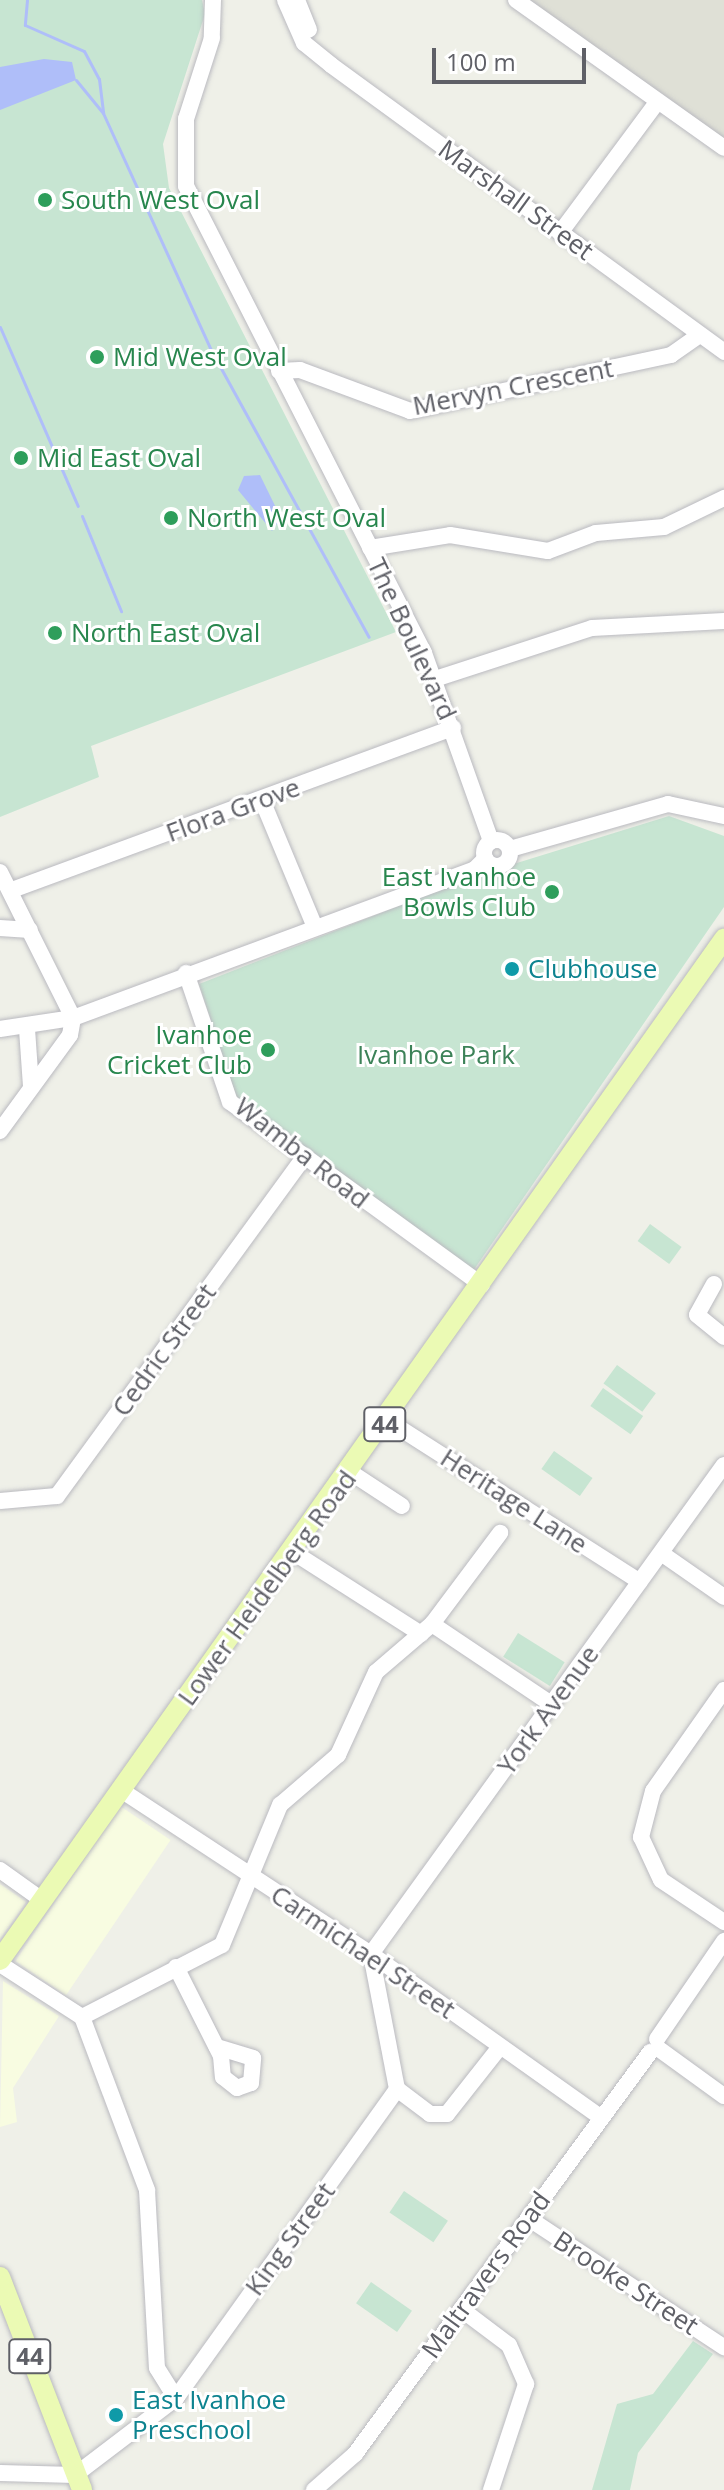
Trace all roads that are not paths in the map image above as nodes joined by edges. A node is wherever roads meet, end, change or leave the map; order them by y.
1 (213, 0) edge
2 (285, 0) edge
3 (297, 0) edge
4 (516, 0) edge
5 (311, 46) junction
6 (658, 101) junction
7 (724, 148) edge
8 (560, 233) junction
9 (700, 335) junction
10 (724, 352) edge
11 (279, 371) junction
12 (724, 498) edge
13 (370, 548) junction
14 (724, 621) edge
15 (435, 679) junction
16 (453, 728) junction
17 (262, 800) junction
18 (724, 816) edge
19 (491, 841) junction
20 (510, 849) junction
21 (485, 859) junction
22 (0, 872) edge
23 (12, 890) junction
24 (314, 925) junction
25 (0, 928) edge
26 (30, 930) junction
27 (724, 939) edge
28 (186, 973) junction
29 (73, 1018) junction
30 (0, 1029) edge
31 (27, 1029) junction
32 (31, 1088) junction
33 (0, 1131) edge
34 (304, 1157) junction
35 (714, 1284) dead end
36 (482, 1285) junction
37 (724, 1337) edge
38 (387, 1420) junction
39 (724, 1465) edge
40 (350, 1472) junction
41 (0, 1501) edge
42 (402, 1506) dead end
43 (500, 1533) dead end
44 (293, 1552) junction
45 (661, 1553) junction
46 (640, 1582) junction
47 (724, 1597) edge
48 (427, 1629) junction
49 (724, 1690) edge
50 (551, 1704) junction
51 (121, 1790) junction
52 (0, 1870) edge
53 (251, 1876) junction
54 (42, 1900) junction
55 (724, 1922) edge
56 (724, 1941) edge
57 (371, 1954) junction
58 (0, 1962) edge
59 (176, 1967) junction
60 (82, 2017) junction
61 (217, 2047) dead end
62 (500, 2047) junction
63 (656, 2047) junction
64 (397, 2089) junction
65 (724, 2096) edge
66 (602, 2118) junction
67 (528, 2218) junction
68 (0, 2277) edge
69 (461, 2309) junction
70 (724, 2347) edge
71 (176, 2398) junction
72 (0, 2473) edge
73 (79, 2482) edge
74 (314, 2490) edge
75 (491, 2490) edge

1 - 11 street, The Boulevard
2 - 5 street
3 - 5 street
4 - 6 street
5 - 8 street, Marshall Street
6 - 7 street
6 - 8 street
8 - 9 street, Marshall Street
9 - 10 street, Marshall Street
9 - 11 street, Mervyn Crescent
11 - 13 street, The Boulevard
12 - 13 street
13 - 15 street, The Boulevard
14 - 15 street
15 - 16 street, The Boulevard
16 - 17 street, Flora Grove
16 - 19 street, The Boulevard
17 - 23 street, Flora Grove
17 - 24 street
18 - 20 street
19 - 20 street
19 - 21 street
20 - 21 street
21 - 24 street
22 - 23 street
23 - 26 street
24 - 28 street
25 - 26 street
26 - 29 street
27 - 36 main road, Lower Heidelberg Road / 44
28 - 29 street
28 - 34 street, Wamba Road
29 - 31 street
29 - 32 street
30 - 31 street
31 - 32 street
32 - 33 street
34 - 36 street, Wamba Road
34 - 41 street, Cedric Street
35 - 37 street
36 - 38 main road, Lower Heidelberg Road / 44
38 - 40 main road, Lower Heidelberg Road / 44
38 - 46 street, Heritage Lane
39 - 45 street, York Avenue
40 - 42 street
40 - 44 main road, Lower Heidelberg Road / 44
43 - 48 street
44 - 48 street
44 - 51 main road, Lower Heidelberg Road / 44
45 - 46 street, York Avenue
45 - 47 street
46 - 50 street, York Avenue
48 - 50 street
48 - 53 street
49 - 55 street
50 - 57 street, York Avenue
51 - 53 street, Carmichael Street
51 - 54 main road, Lower Heidelberg Road / 44
52 - 54 street
53 - 57 street, Carmichael Street
53 - 59 street
54 - 58 main road, Lower Heidelberg Road / 44
56 - 63 street, Maltravers Road
57 - 62 street, Carmichael Street
57 - 64 street
58 - 60 street
59 - 60 street
59 - 61 street
60 - 71 street
62 - 64 street
62 - 66 street, Carmichael Street
63 - 65 street
63 - 66 street, Maltravers Road
64 - 71 street, King Street
66 - 67 street, Maltravers Road
67 - 69 street, Maltravers Road
67 - 70 street, Brooke Street
68 - 73 main road, 44
69 - 74 street, Maltravers Road
69 - 75 street
71 - 73 street, King Street
72 - 73 street

